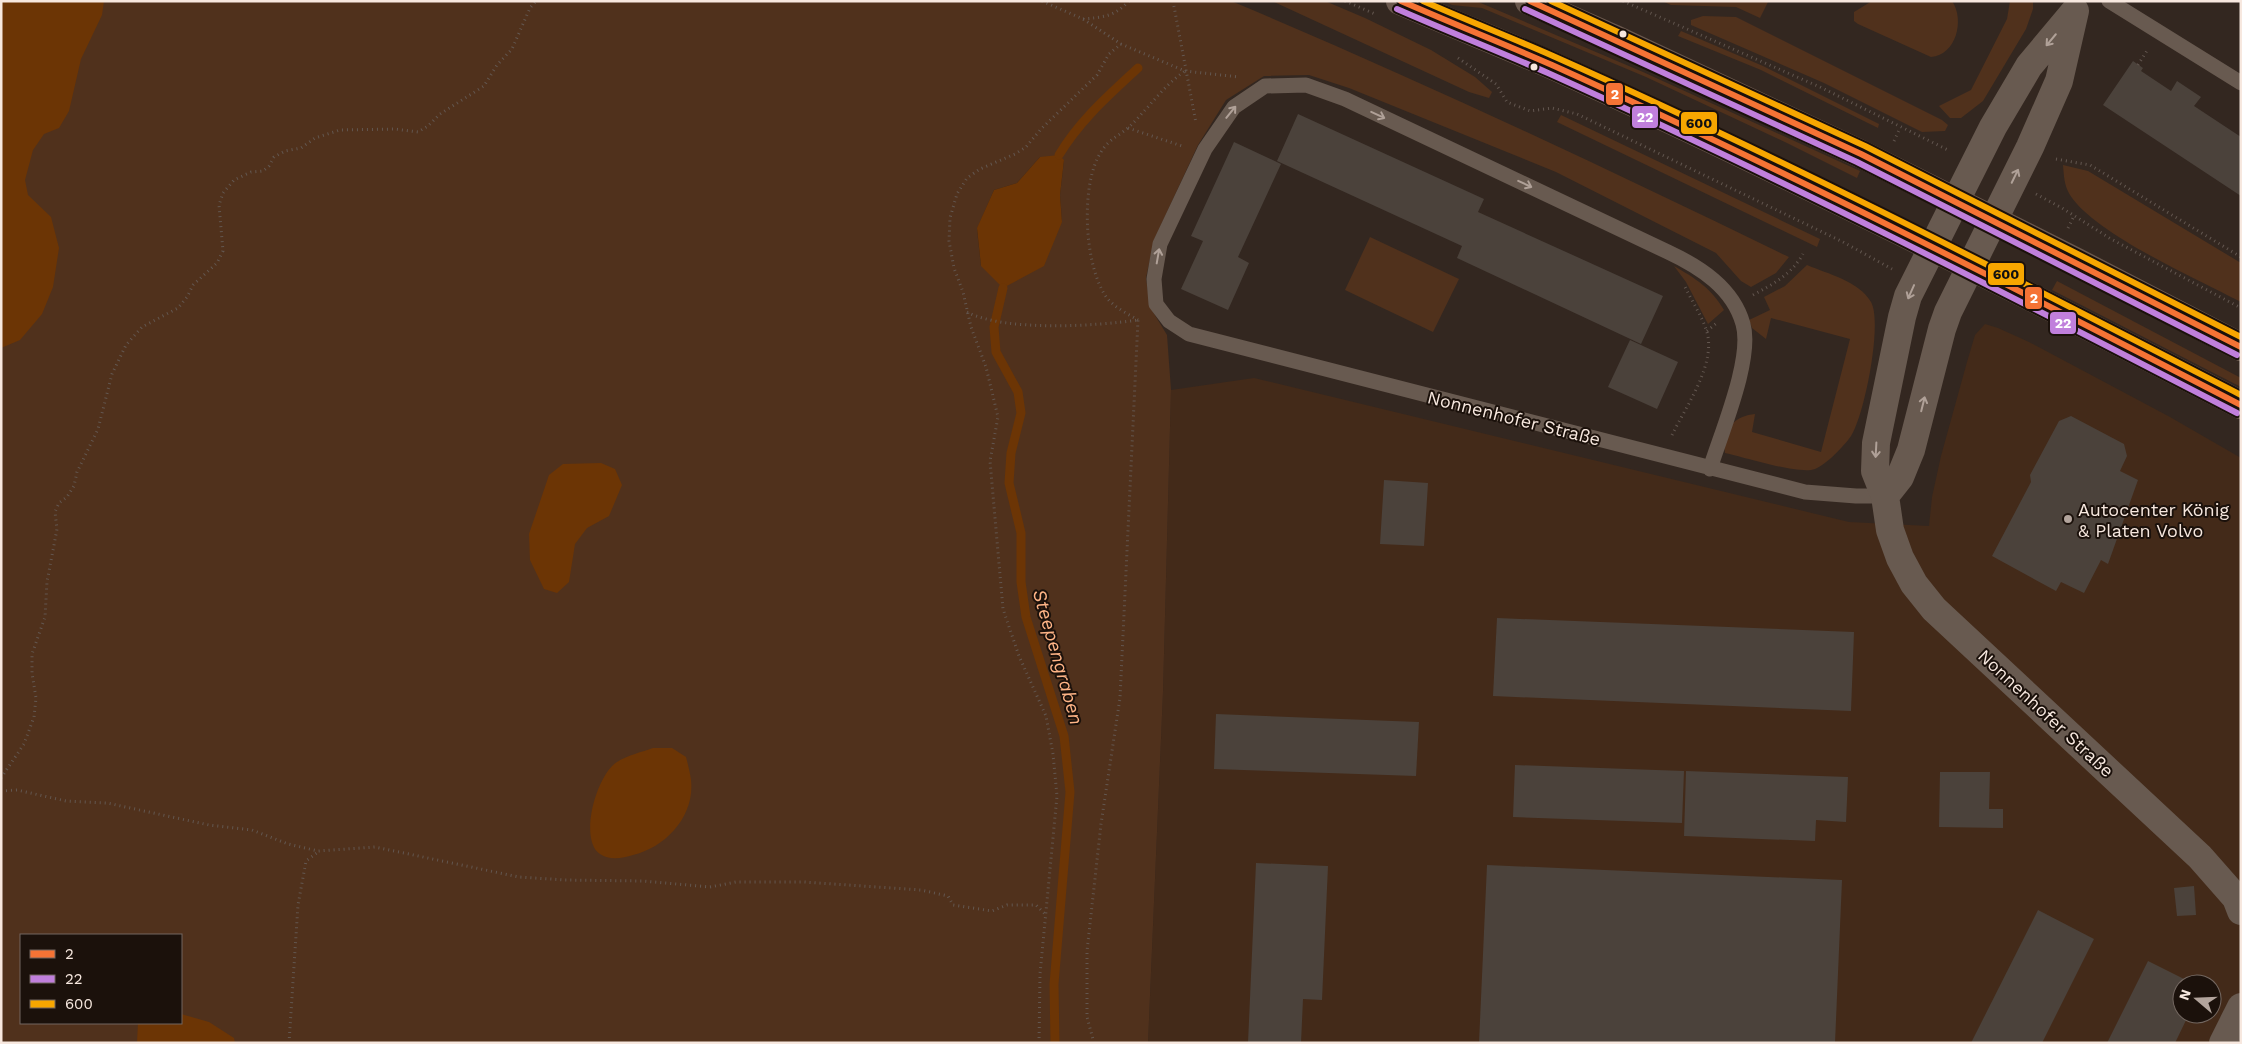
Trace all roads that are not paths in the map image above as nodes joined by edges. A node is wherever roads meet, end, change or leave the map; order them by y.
1 (1400, 1) edge
2 (1529, 1) edge
3 (2109, 1) edge
4 (2078, 6) edge
5 (2241, 83) edge
6 (1956, 201) junction
7 (1993, 220) junction
8 (1932, 248) junction
9 (1970, 267) junction
10 (2241, 347) edge
11 (2241, 406) edge
12 (1710, 468) junction
13 (1885, 496) junction
14 (2241, 911) edge
15 (2241, 1007) edge
16 (2223, 1043) edge

1 - 8 main road
2 - 6 main road
3 - 5 lane
4 -> 6 street, Nonnenhofer Straße
7 -> 4 street
6 - 7 main road
6 - 8 street, Nonnenhofer Straße
7 - 9 street
7 - 10 main road
8 - 9 main road
8 -> 13 street, Nonnenhofer Straße
9 - 11 main road
13 -> 9 street
12 -> 12 lane, Nonnenhofer Straße
12 - 13 lane, Nonnenhofer Straße
13 - 14 street, Nonnenhofer Straße
15 - 16 street

